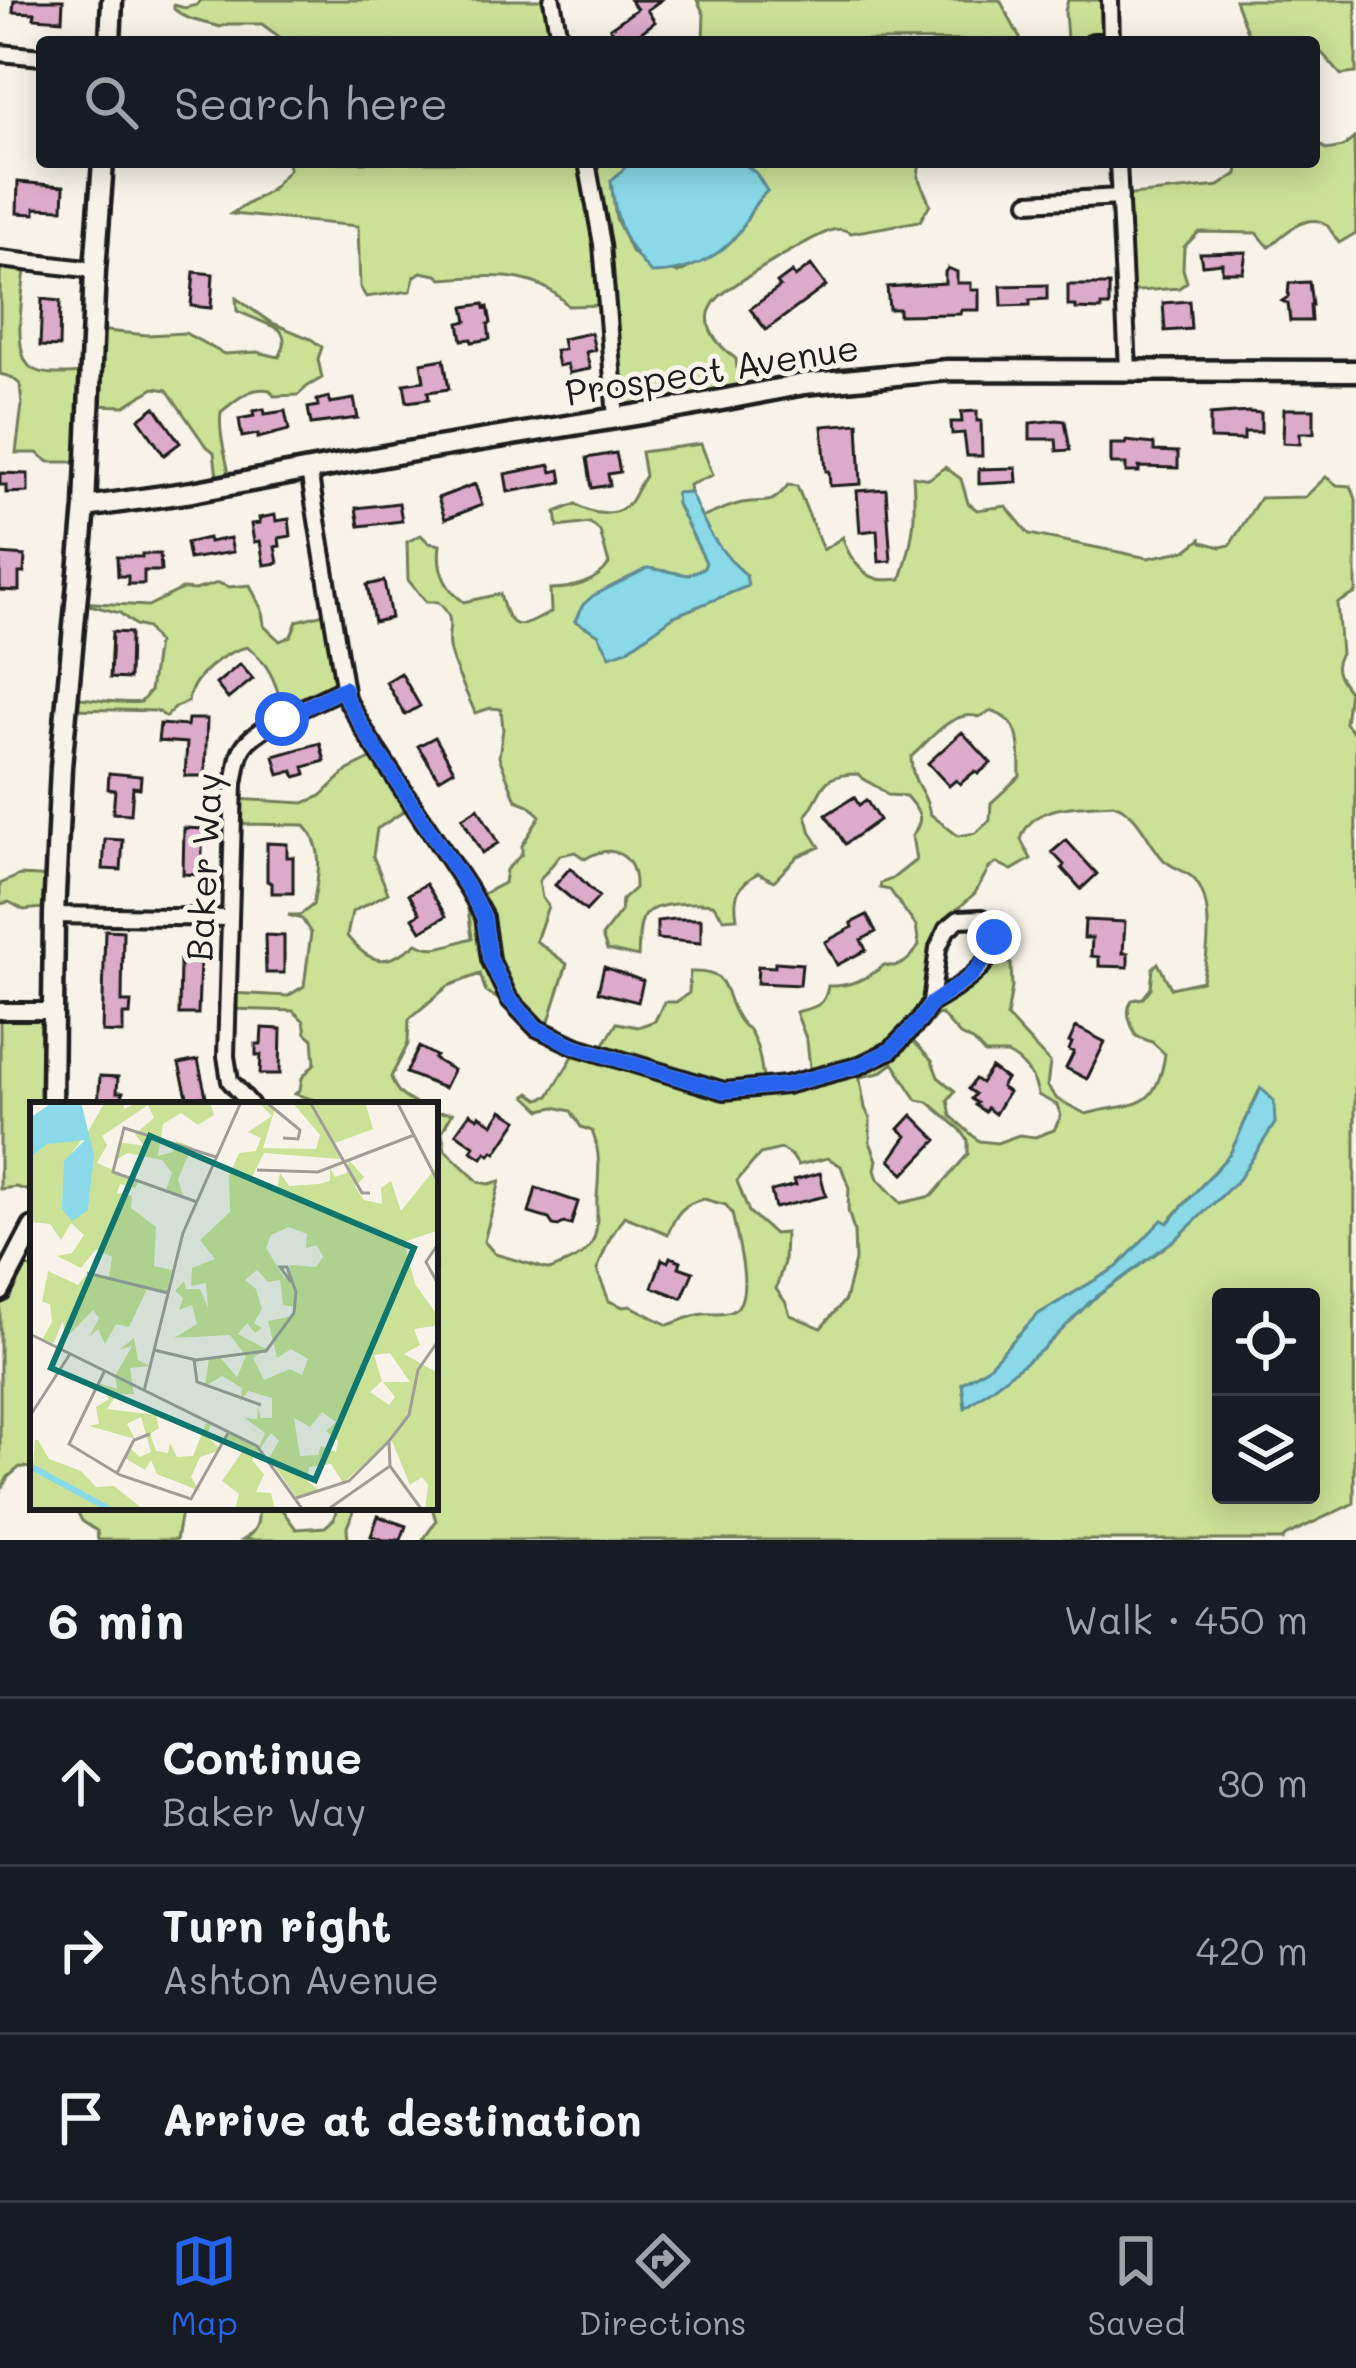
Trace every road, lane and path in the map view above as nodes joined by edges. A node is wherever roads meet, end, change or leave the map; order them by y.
1 (112, 0) edge
2 (552, 0) edge
3 (1110, 0) edge
4 (110, 36) edge
5 (559, 36) edge
6 (1111, 36) edge
7 (0, 53) edge
8 (36, 56) edge
9 (103, 168) edge
10 (587, 168) edge
11 (1118, 168) edge
12 (1120, 197) junction
13 (1029, 202) dead end
14 (0, 259) edge
15 (95, 270) junction
16 (1128, 370) junction
17 (1356, 371) edge
18 (616, 418) junction
19 (310, 471) junction
20 (85, 507) junction
21 (344, 688) junction
22 (54, 916) junction
23 (230, 918) junction
24 (931, 1004) junction
25 (0, 1011) edge
26 (53, 1011) junction
27 (52, 1102) edge
28 (248, 1102) edge
29 (30, 1234) edge
30 (0, 1291) edge

1 - 4 street
2 - 5 street
3 - 6 street
7 - 8 street
9 - 15 street
10 - 18 street
11 - 12 street
12 - 13 street
12 - 16 street
14 - 15 street
15 - 20 street
16 - 17 street, Prospect Avenue
16 - 18 street, Prospect Avenue
18 - 19 street, Prospect Avenue
19 - 20 street, Prospect Avenue
19 - 21 street
20 - 22 street
21 - 23 street, Baker Way
21 - 24 street
22 - 23 street
22 - 26 street
23 - 28 street, Baker Way
24 - 24 street
25 - 26 street
26 - 27 street
29 - 30 street

